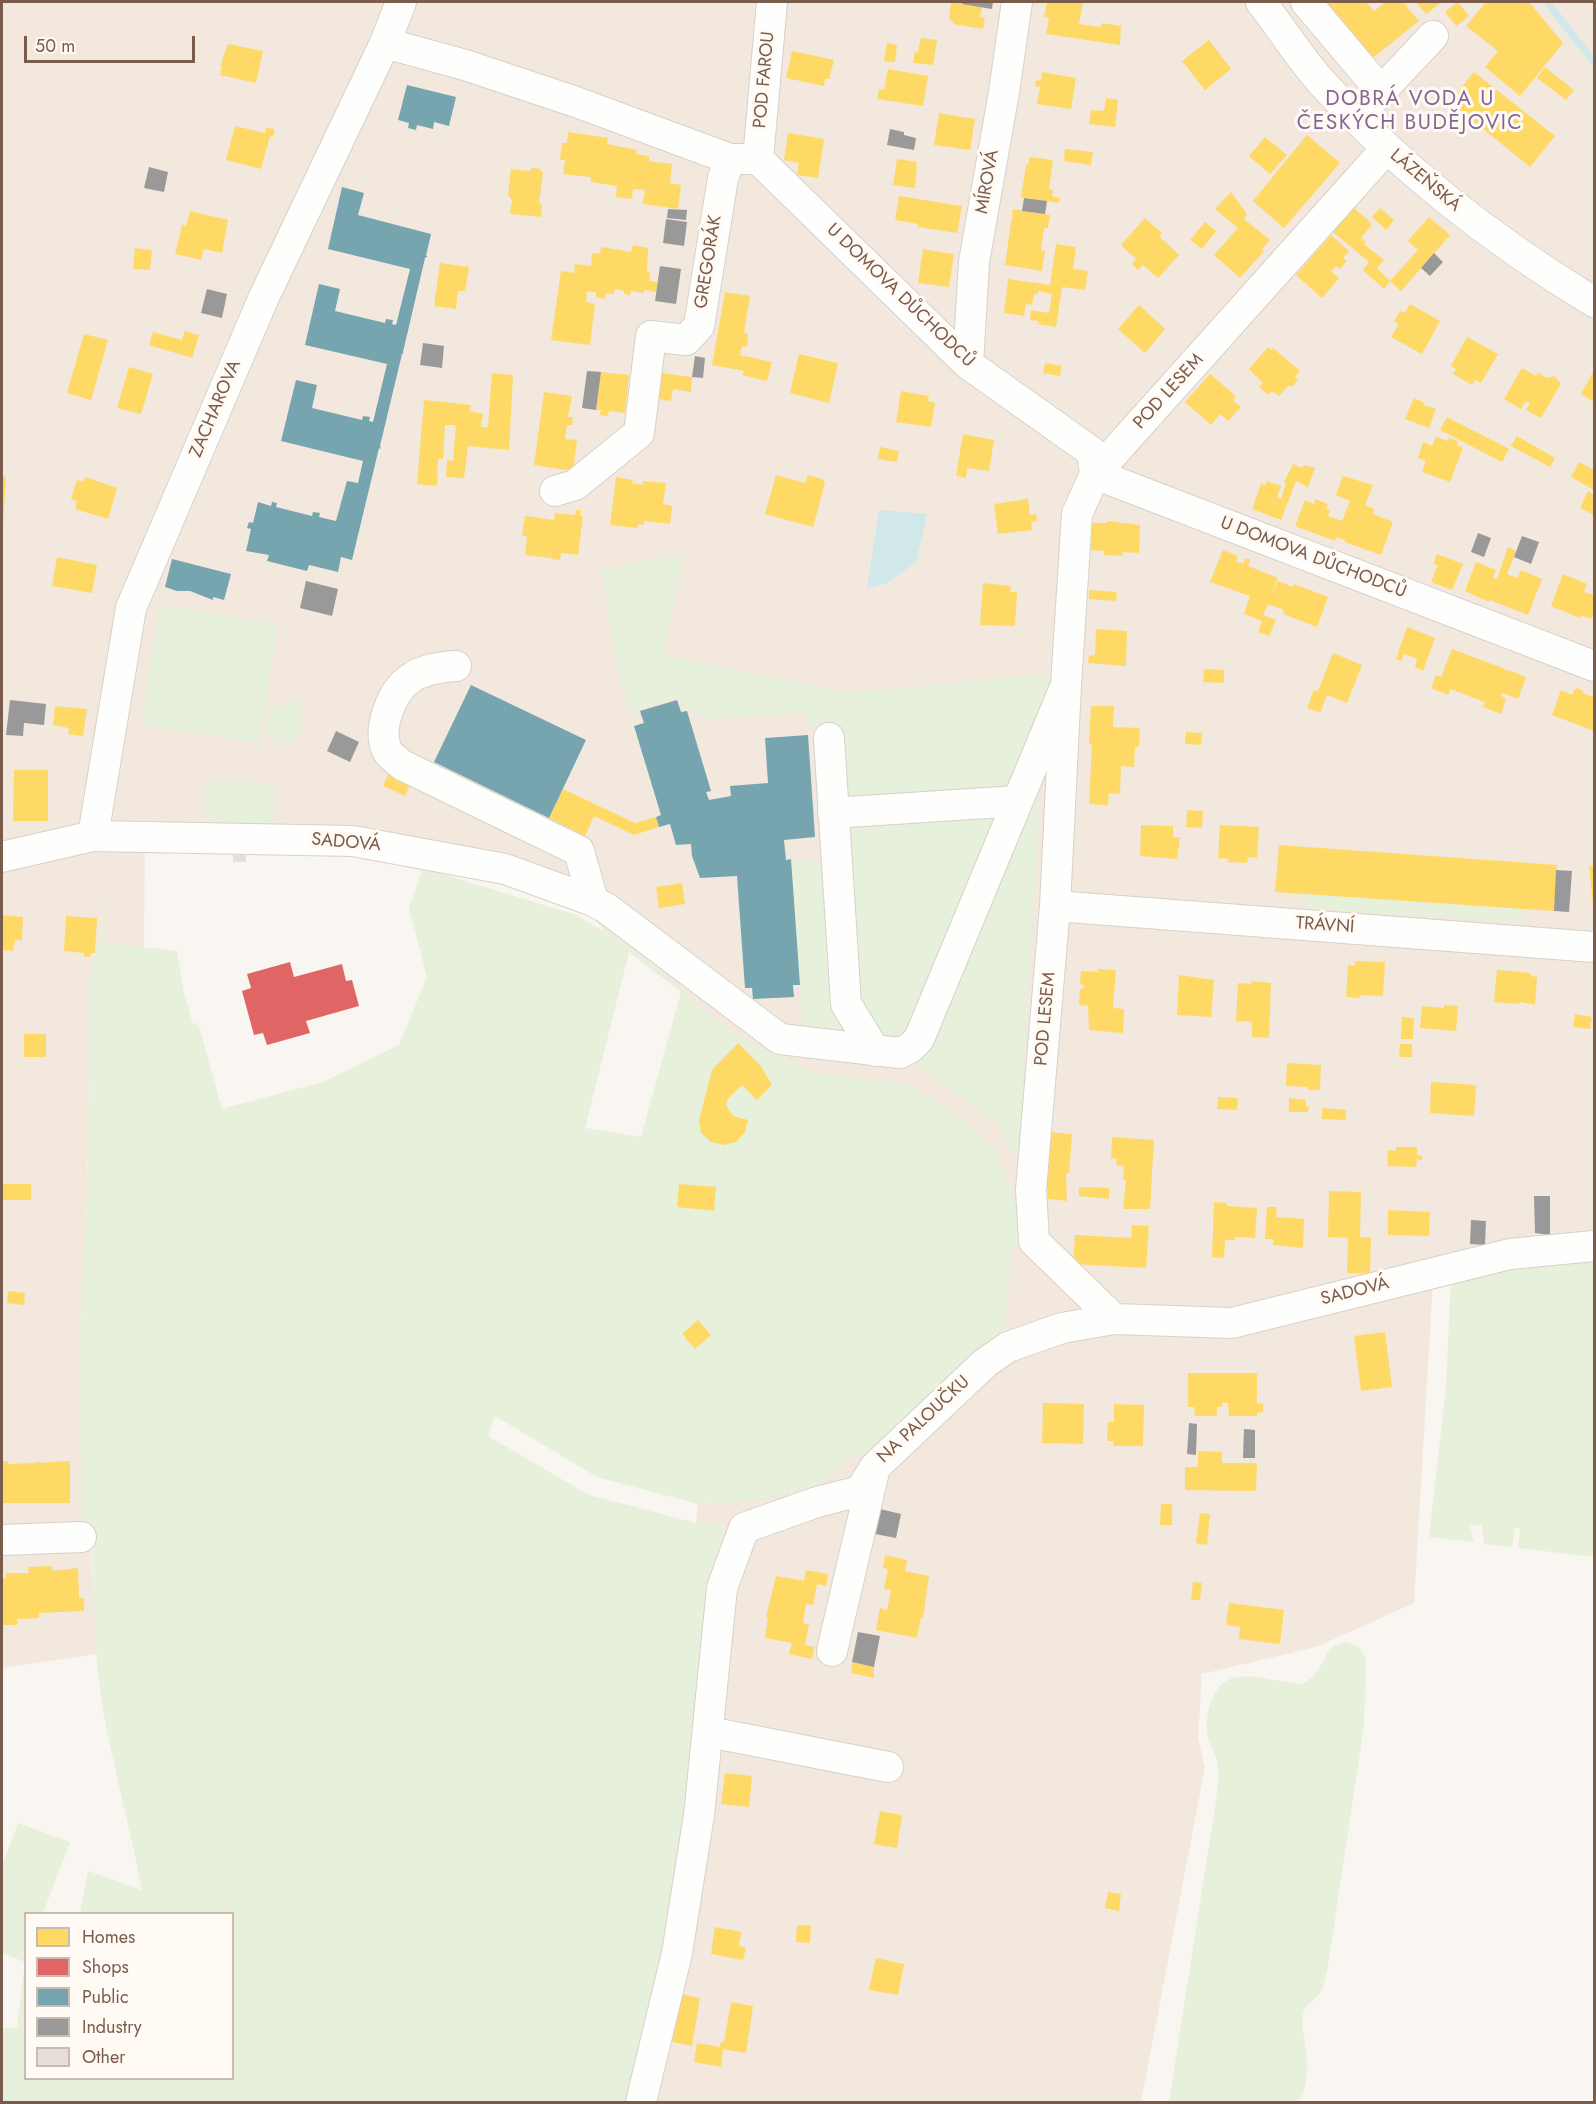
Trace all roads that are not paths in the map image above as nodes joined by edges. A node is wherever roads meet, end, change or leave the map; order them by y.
1 (401, 2) edge
2 (772, 2) edge
3 (1017, 2) edge
4 (1261, 2) edge
5 (1306, 2) edge
6 (1433, 36) dead end
7 (385, 43) junction
8 (1381, 91) junction
9 (1356, 118) junction
10 (1386, 149) junction
11 (744, 159) junction
12 (1594, 302) edge
13 (968, 364) junction
14 (1095, 474) junction
15 (555, 491) dead end
16 (456, 666) dead end
17 (1594, 666) edge
18 (1066, 685) junction
19 (829, 738) dead end
20 (1017, 801) junction
21 (833, 813) junction
22 (93, 836) junction
23 (2, 856) edge
24 (593, 902) junction
25 (1056, 906) junction
26 (1594, 947) edge
27 (875, 1051) junction
28 (1594, 1246) edge
29 (1114, 1319) junction
30 (875, 1467) junction
31 (81, 1537) dead end
32 (2, 1540) edge
33 (832, 1651) dead end
34 (709, 1732) junction
35 (888, 1767) dead end
36 (641, 2103) edge

1 - 7 street, ZACHAROVA
2 - 11 street, POD FAROU
3 - 13 street, MÍROVÁ
4 - 9 street, LÁZEŇSKÁ
5 - 8 street
6 - 8 street
7 - 11 street, U DOMOVA DŮCHODCŮ
7 - 22 street, ZACHAROVA
8 - 9 street
9 - 10 street, LÁZEŇSKÁ
10 - 12 street, LÁZEŇSKÁ
10 - 14 street, POD LESEM
11 - 13 street, U DOMOVA DŮCHODCŮ
11 - 15 street, GREGORÁK
13 - 14 street, U DOMOVA DŮCHODCŮ
14 - 17 street, U DOMOVA DŮCHODCŮ
14 - 18 street, POD LESEM
16 - 24 street
18 - 20 street, POD LESEM
18 - 25 street, POD LESEM
19 - 21 street
20 - 21 street
20 - 27 street, POD LESEM
21 - 27 street
22 - 23 street, SADOVÁ
22 - 24 street, SADOVÁ
24 - 27 street, SADOVÁ
25 - 26 street, TRÁVNÍ
25 - 29 street, POD LESEM
28 - 29 street, SADOVÁ
29 - 30 street, NA PALOUČKU
30 - 33 street, NA PALOUČKU
30 - 34 street
31 - 32 street
34 - 35 street
34 - 36 street

